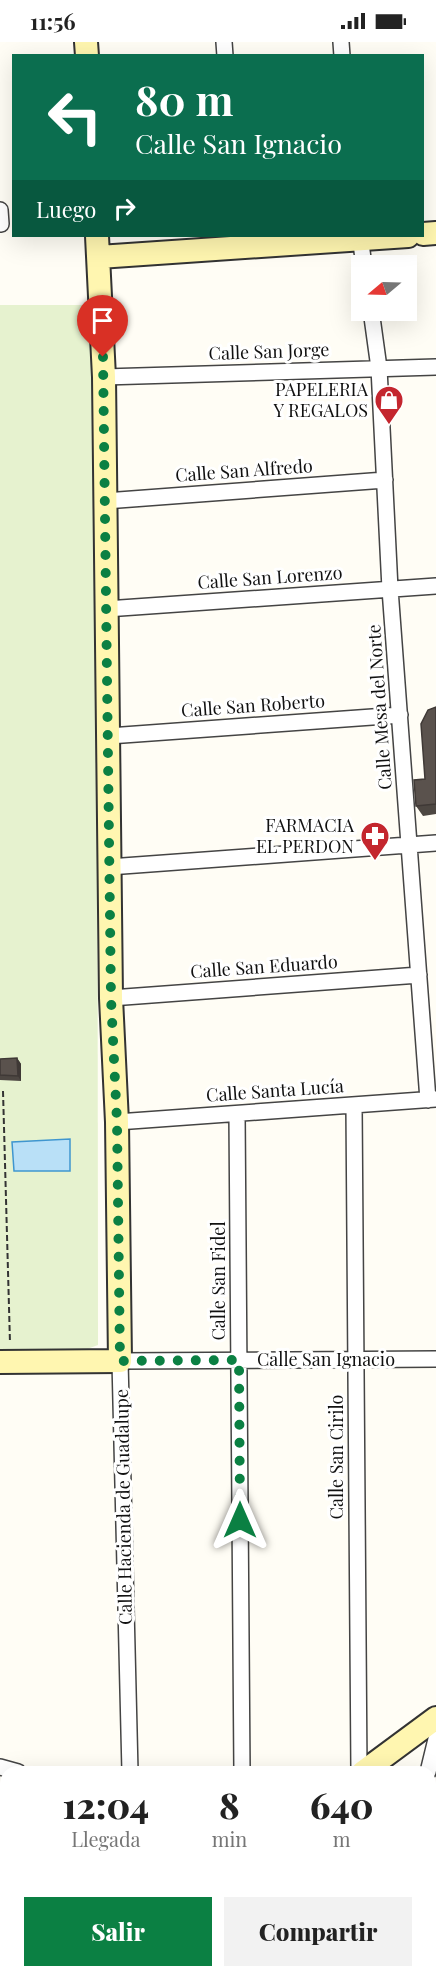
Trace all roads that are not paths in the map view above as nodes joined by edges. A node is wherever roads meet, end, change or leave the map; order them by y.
1 (384, 237) edge
2 (361, 238) edge
3 (240, 242) edge
4 (98, 246) edge
5 (363, 255) edge
6 (373, 321) edge
7 (436, 367) edge
8 (379, 368) junction
9 (104, 377) junction
10 (385, 480) junction
11 (105, 501) junction
12 (436, 586) edge
13 (390, 589) junction
14 (106, 609) junction
15 (400, 715) junction
16 (109, 736) junction
17 (436, 843) edge
18 (410, 845) junction
19 (109, 867) junction
20 (419, 975) junction
21 (111, 998) junction
22 (432, 1100) edge
23 (354, 1105) junction
24 (237, 1114) junction
25 (117, 1122) junction
26 (356, 1359) junction
27 (436, 1359) edge
28 (239, 1360) junction
29 (120, 1361) junction
30 (0, 1362) edge
31 (436, 1718) edge
32 (436, 1739) edge
33 (130, 1766) edge
34 (242, 1766) edge
35 (361, 1766) edge
36 (369, 1766) edge
37 (429, 1766) edge

1 - 2 street
2 - 3 street
2 - 5 street
3 - 4 street
4 - 9 street, Calle Hacienda de Guadalupe
6 - 8 street, Calle Mesa del Norte
7 - 8 street, Calle San Jorge
8 - 9 street, Calle San Jorge
8 - 10 street, Calle Mesa del Norte
9 - 11 street, Calle Hacienda de Guadalupe
10 - 11 street, Calle San Alfredo
10 - 13 street, Calle Mesa del Norte
11 - 14 street, Calle Hacienda de Guadalupe
12 - 13 street, Calle San Lorenzo
13 - 14 street, Calle San Lorenzo
13 - 15 street, Calle Mesa del Norte
14 - 16 street, Calle Hacienda de Guadalupe
15 - 16 street, Calle San Roberto
15 - 18 street, Calle Mesa del Norte
16 - 19 street, Calle Hacienda de Guadalupe
17 - 18 street
18 - 19 street
18 - 20 street, Calle Mesa del Norte
19 - 21 street, Calle Hacienda de Guadalupe
20 - 21 street, Calle San Eduardo
20 - 22 street, Calle Mesa del Norte
21 - 25 street, Calle Hacienda de Guadalupe
22 - 23 street, Calle Santa Lucía
23 - 24 street, Calle Santa Lucía
23 - 26 street, Calle San Cirilo
24 - 25 street, Calle Santa Lucía
24 - 28 street, Calle San Fidel
25 - 29 street, Calle Hacienda de Guadalupe
26 - 27 street, Calle San Ignacio
26 - 28 street, Calle San Ignacio
26 - 35 street, Calle San Cirilo
28 - 29 street, Calle San Ignacio
28 - 34 street, Calle San Fidel
29 - 30 street, Calle San Ignacio
29 - 33 street, Calle Hacienda de Guadalupe
31 - 36 street
32 - 37 street

